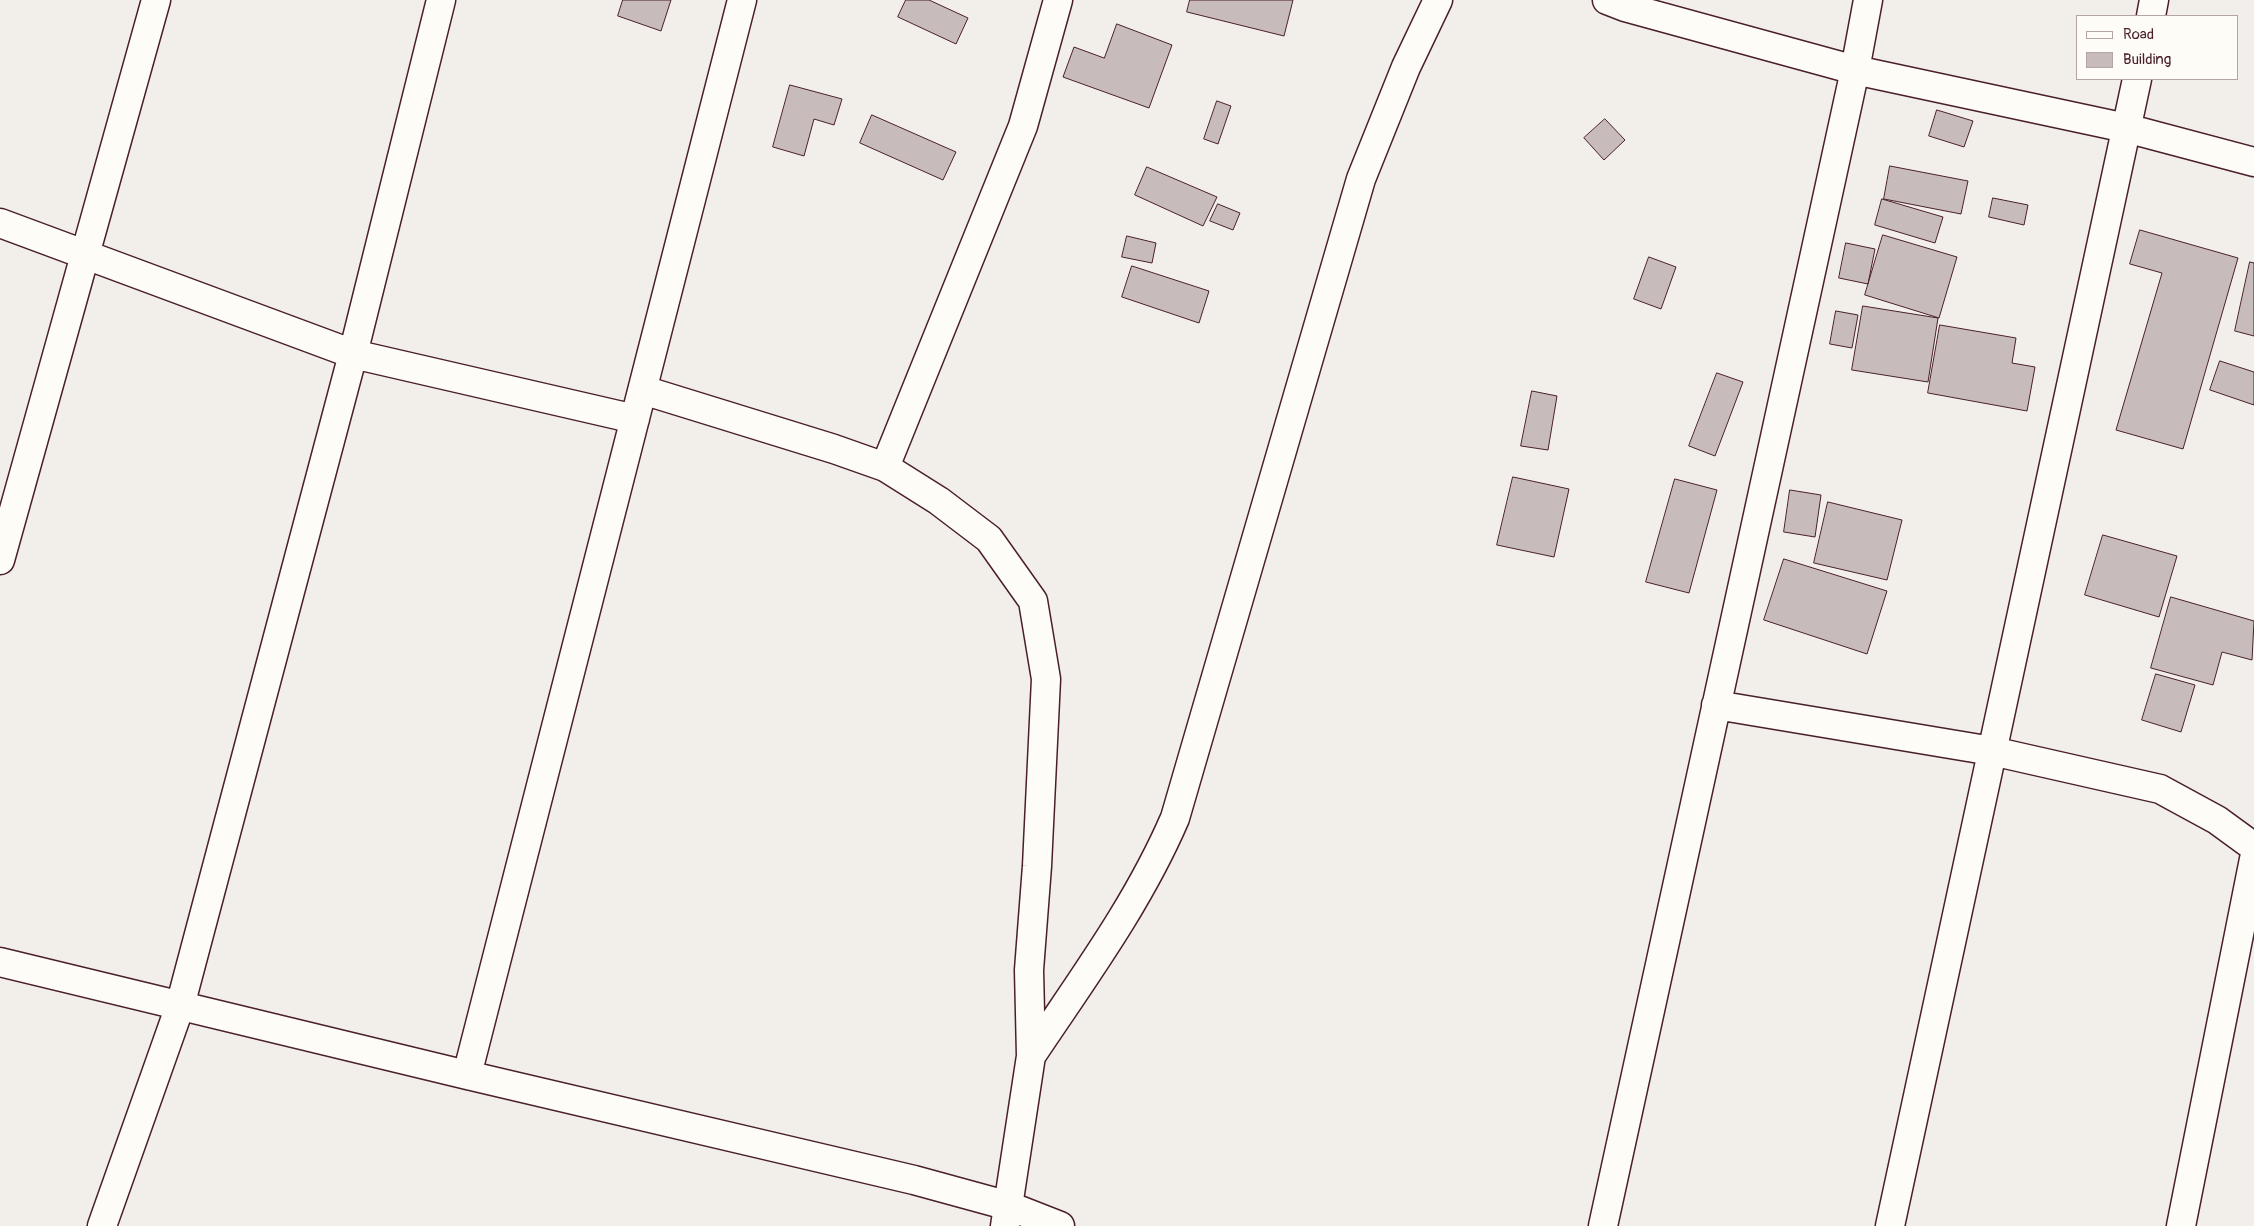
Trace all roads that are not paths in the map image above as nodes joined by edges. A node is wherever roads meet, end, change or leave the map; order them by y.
1 (156, 0) edge
2 (441, 0) edge
3 (742, 0) edge
4 (1058, 0) edge
5 (1438, 0) edge
6 (1607, 0) edge
7 (1868, 0) edge
8 (2154, 0) edge
9 (2151, 15) edge
10 (1855, 70) junction
11 (2137, 80) edge
12 (2126, 128) junction
13 (2254, 162) edge
14 (0, 223) edge
15 (85, 255) junction
16 (352, 354) junction
17 (643, 390) junction
18 (635, 419) junction
19 (885, 467) junction
20 (0, 560) edge
21 (1716, 706) junction
22 (1992, 751) junction
23 (2254, 847) edge
24 (2254, 859) edge
25 (0, 962) edge
26 (180, 1006) junction
27 (1031, 1056) junction
28 (467, 1075) junction
29 (1007, 1216) edge
30 (102, 1226) edge
31 (1060, 1226) edge
32 (1603, 1226) edge
33 (1890, 1226) edge
34 (2180, 1226) edge

1 - 15 street
2 - 16 street
3 - 17 street
4 - 19 street
5 - 27 street
6 - 10 street
7 - 10 street
8 - 9 street
10 - 12 street
10 - 21 street
11 - 12 street
12 - 13 street
12 - 22 street
14 - 15 street
15 - 16 street
15 - 20 street
16 - 18 street
16 - 26 street
17 - 18 street
17 - 19 street
18 - 28 street
19 - 27 street
21 - 22 street
21 - 32 street
22 - 23 street
22 - 33 street
24 - 34 street
25 - 26 street
26 - 28 street
26 - 30 street
27 - 29 street
28 - 29 street
29 - 31 street

